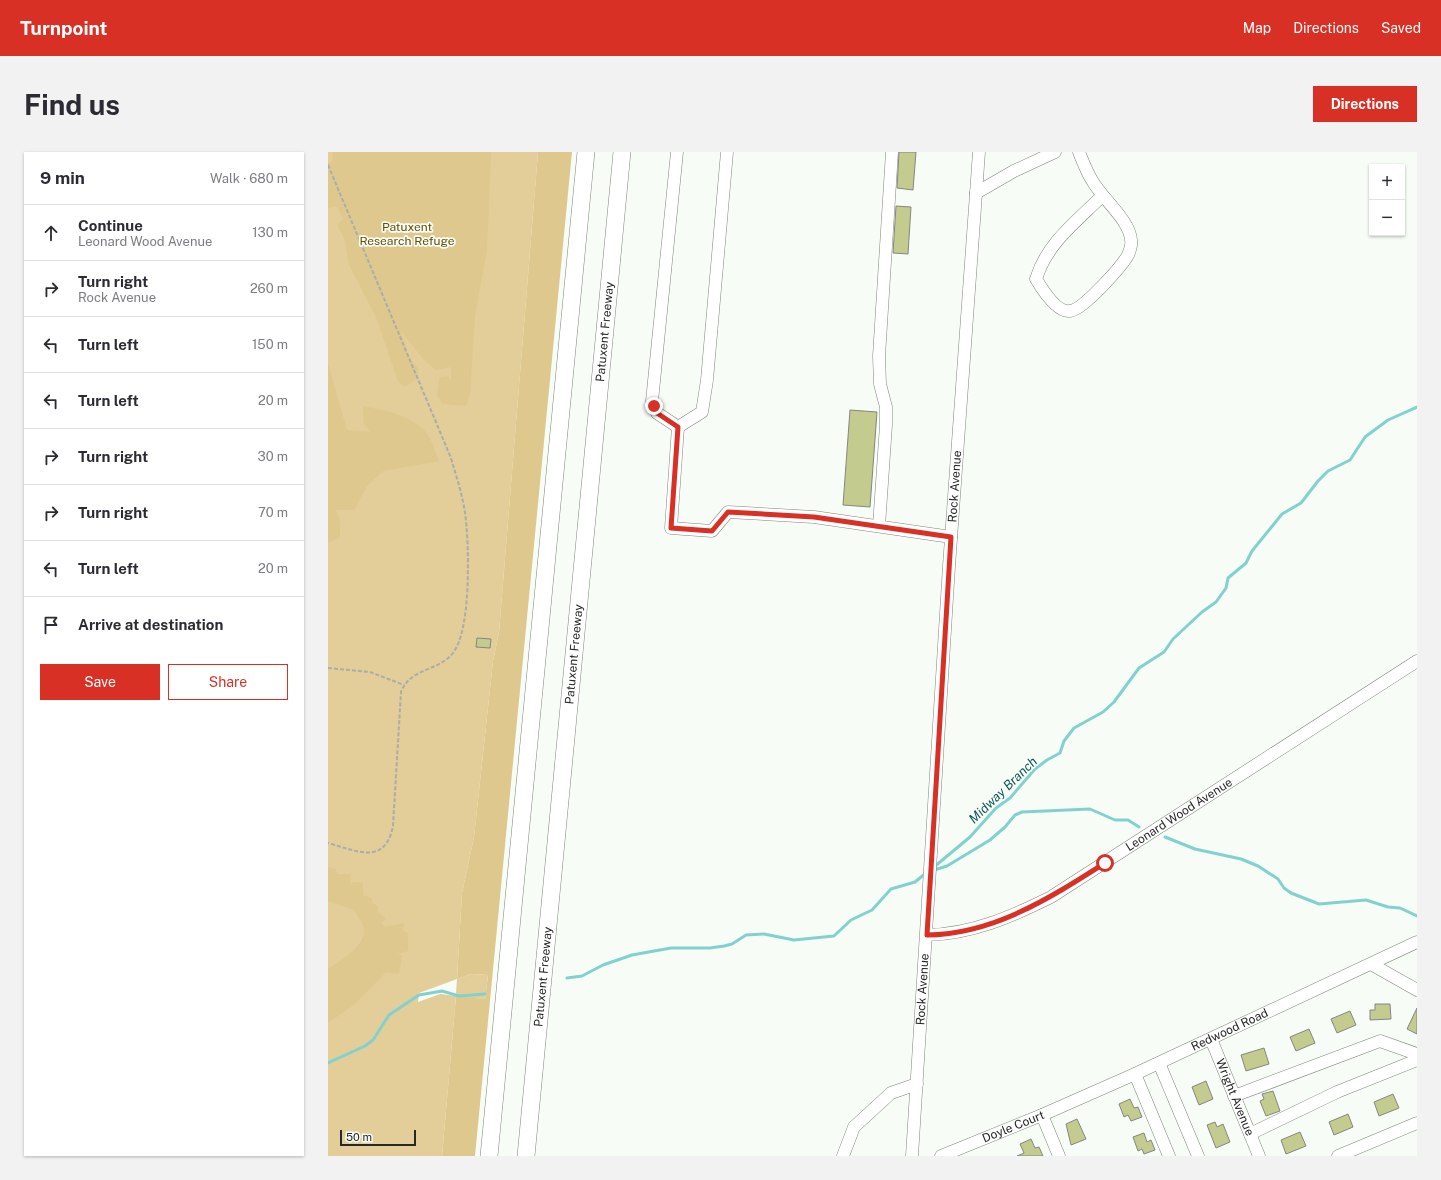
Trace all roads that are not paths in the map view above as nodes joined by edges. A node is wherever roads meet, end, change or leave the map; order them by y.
1 (586, 152) edge
2 (622, 152) edge
3 (677, 152) edge
4 (727, 152) edge
5 (892, 152) edge
6 (979, 152) edge
7 (1055, 152) edge
8 (1079, 152) edge
9 (976, 193) junction
10 (1102, 196) junction
11 (678, 427) junction
12 (879, 526) junction
13 (951, 537) junction
14 (1417, 661) edge
15 (927, 935) junction
16 (1417, 942) edge
17 (1371, 964) junction
18 (1417, 990) edge
19 (1211, 1039) junction
20 (1417, 1054) edge
21 (1417, 1060) edge
22 (1159, 1063) junction
23 (1135, 1074) junction
24 (917, 1084) junction
25 (1234, 1096) junction
26 (1042, 1115) junction
27 (1417, 1124) edge
28 (1250, 1134) junction
29 (945, 1155) edge
30 (489, 1156) edge
31 (526, 1156) edge
32 (843, 1156) edge
33 (912, 1156) edge
34 (1059, 1156) edge
35 (1169, 1156) edge
36 (1198, 1156) edge
37 (1259, 1156) edge
38 (1338, 1156) edge

1 - 30 highway
2 - 31 highway, Patuxent Freeway
3 - 11 street
4 - 11 street
5 - 12 street
6 - 9 street, Rock Avenue
7 - 9 street
8 - 10 street
9 - 13 street, Rock Avenue
10 - 10 street
11 - 12 street
12 - 13 street
13 - 15 street, Rock Avenue
14 - 15 street, Leonard Wood Avenue
15 - 24 street, Rock Avenue
16 - 17 street, Redwood Road
17 - 18 street
17 - 19 street, Redwood Road
19 - 22 street, Redwood Road
19 - 25 street, Wright Avenue
20 - 25 street
21 - 28 street
22 - 23 street, Redwood Road
22 - 36 street
23 - 26 street, Redwood Road
23 - 35 street
24 - 32 street
24 - 33 street, Rock Avenue
25 - 28 street, Wright Avenue
26 - 29 street, Doyle Court
26 - 34 street, Doyle Court
27 - 38 street
28 - 37 street, Wright Avenue

